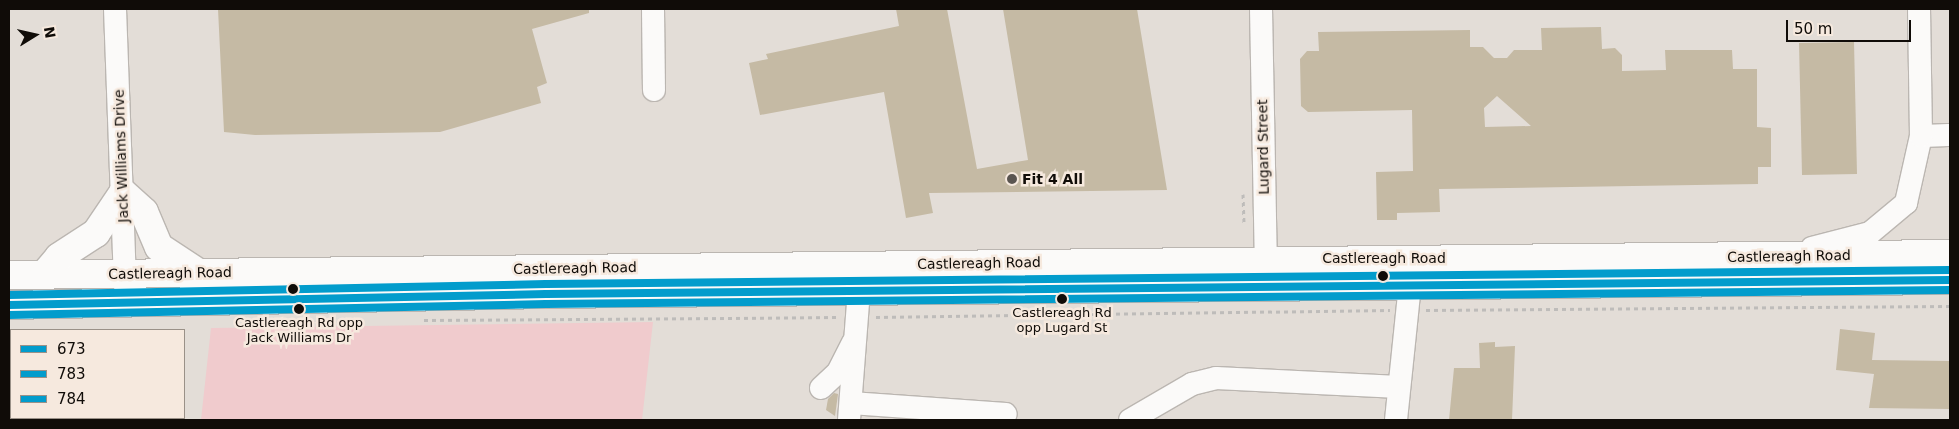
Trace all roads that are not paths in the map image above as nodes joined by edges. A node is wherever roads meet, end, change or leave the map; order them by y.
1 (115, 9) edge
2 (653, 9) edge
3 (1261, 9) edge
4 (1919, 9) edge
5 (654, 90) dead end
6 (1950, 135) edge
7 (1921, 136) junction
8 (123, 193) junction
9 (1950, 254) edge
10 (1774, 256) junction
11 (196, 272) junction
12 (1265, 272) junction
13 (125, 273) junction
14 (9, 275) edge
15 (44, 275) junction
16 (1950, 280) edge
17 (859, 290) junction
18 (1409, 297) junction
19 (126, 303) junction
20 (9, 305) edge
21 (859, 325) junction
22 (1399, 387) junction
23 (821, 388) dead end
24 (850, 412) edge
25 (1006, 414) dead end
26 (1130, 420) edge
27 (1396, 420) edge

1 - 8 street, Jack Williams Drive
2 - 5 street
3 - 12 street, Lugard Street
4 - 7 street
6 - 7 street
7 - 10 street
8 - 11 main road
8 - 13 street, Jack Williams Drive
8 - 15 main road
9 - 10 main road, Castlereagh Road
10 - 12 main road, Castlereagh Road
11 - 12 main road, Castlereagh Road
11 - 13 main road, Castlereagh Road
12 - 17 main road, Castlereagh Road
12 - 18 main road, Castlereagh Road
13 - 15 main road, Castlereagh Road
13 - 19 street, Jack Williams Drive
14 - 15 main road, Castlereagh Road
16 - 18 main road, Castlereagh Road
17 - 19 main road, Castlereagh Road
17 - 21 street
18 - 22 street
19 - 20 main road, Castlereagh Road
21 - 23 street
21 - 24 street
22 - 26 street
22 - 27 street
24 - 25 street

